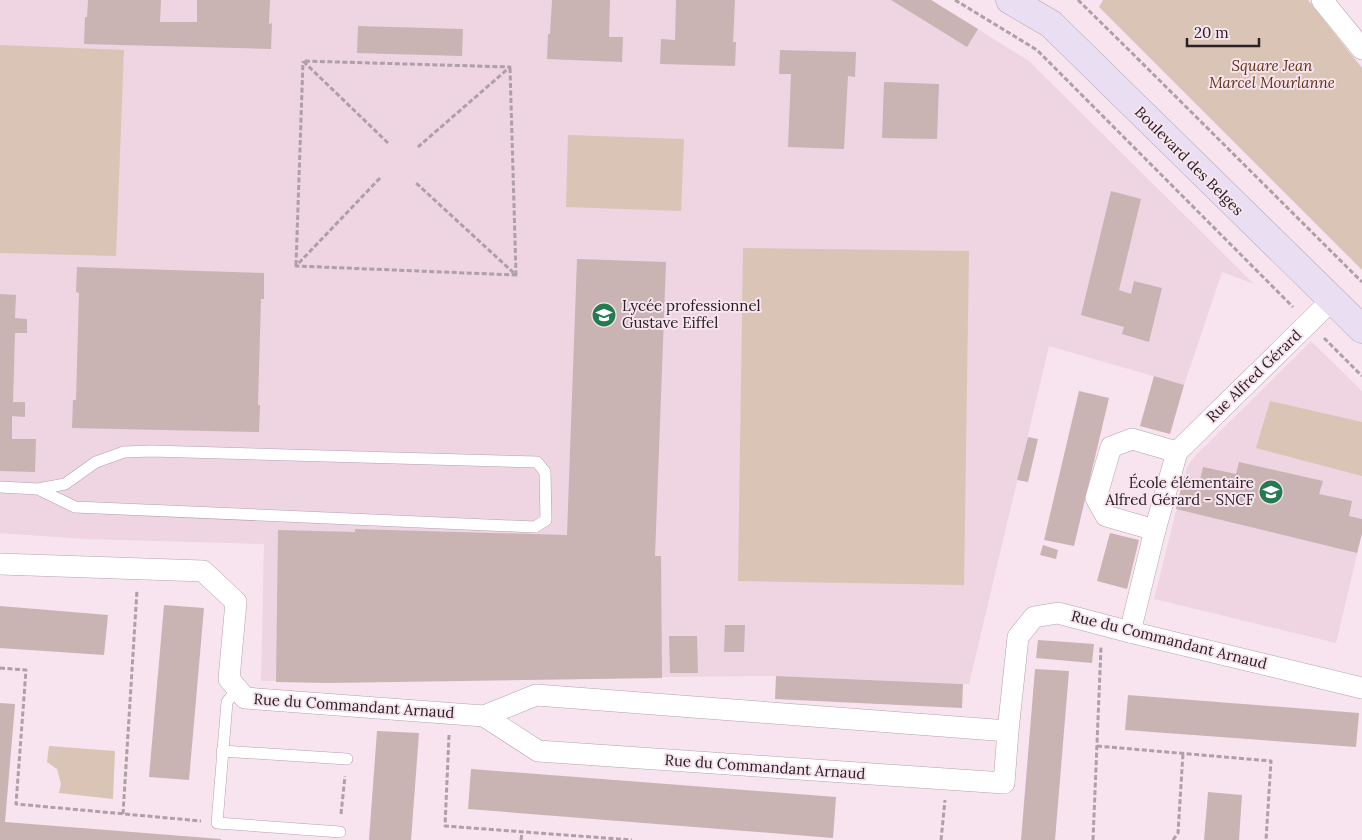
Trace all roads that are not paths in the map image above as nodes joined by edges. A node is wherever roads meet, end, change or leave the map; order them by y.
1 (1010, 0) edge
2 (1322, 0) edge
3 (1362, 50) edge
4 (1332, 300) junction
5 (1362, 329) edge
6 (1177, 452) junction
7 (0, 487) edge
8 (38, 489) junction
9 (1154, 530) junction
10 (0, 564) edge
11 (1130, 632) junction
12 (1362, 688) edge
13 (237, 689) junction
14 (484, 716) junction
15 (1008, 731) junction
16 (222, 750) junction
17 (346, 760) road end
18 (340, 832) road end

1 - 4 main road, Boulevard des Belges
2 - 3 street
4 - 5 main road, Boulevard des Belges
4 - 6 street, Rue Alfred Gérard
6 - 9 street, Rue Alfred Gérard
6 - 9 street
7 - 8 lane
8 - 8 lane
9 - 11 street, Rue Alfred Gérard
10 - 13 street, Rue du Commandant Arnaud
11 - 12 street, Rue du Commandant Arnaud
11 - 15 street, Rue du Commandant Arnaud
13 - 14 street, Rue du Commandant Arnaud
13 - 16 lane
14 - 15 street, Rue du Commandant Arnaud
14 - 15 street, Rue du Commandant Arnaud
16 - 17 lane
16 - 18 lane

